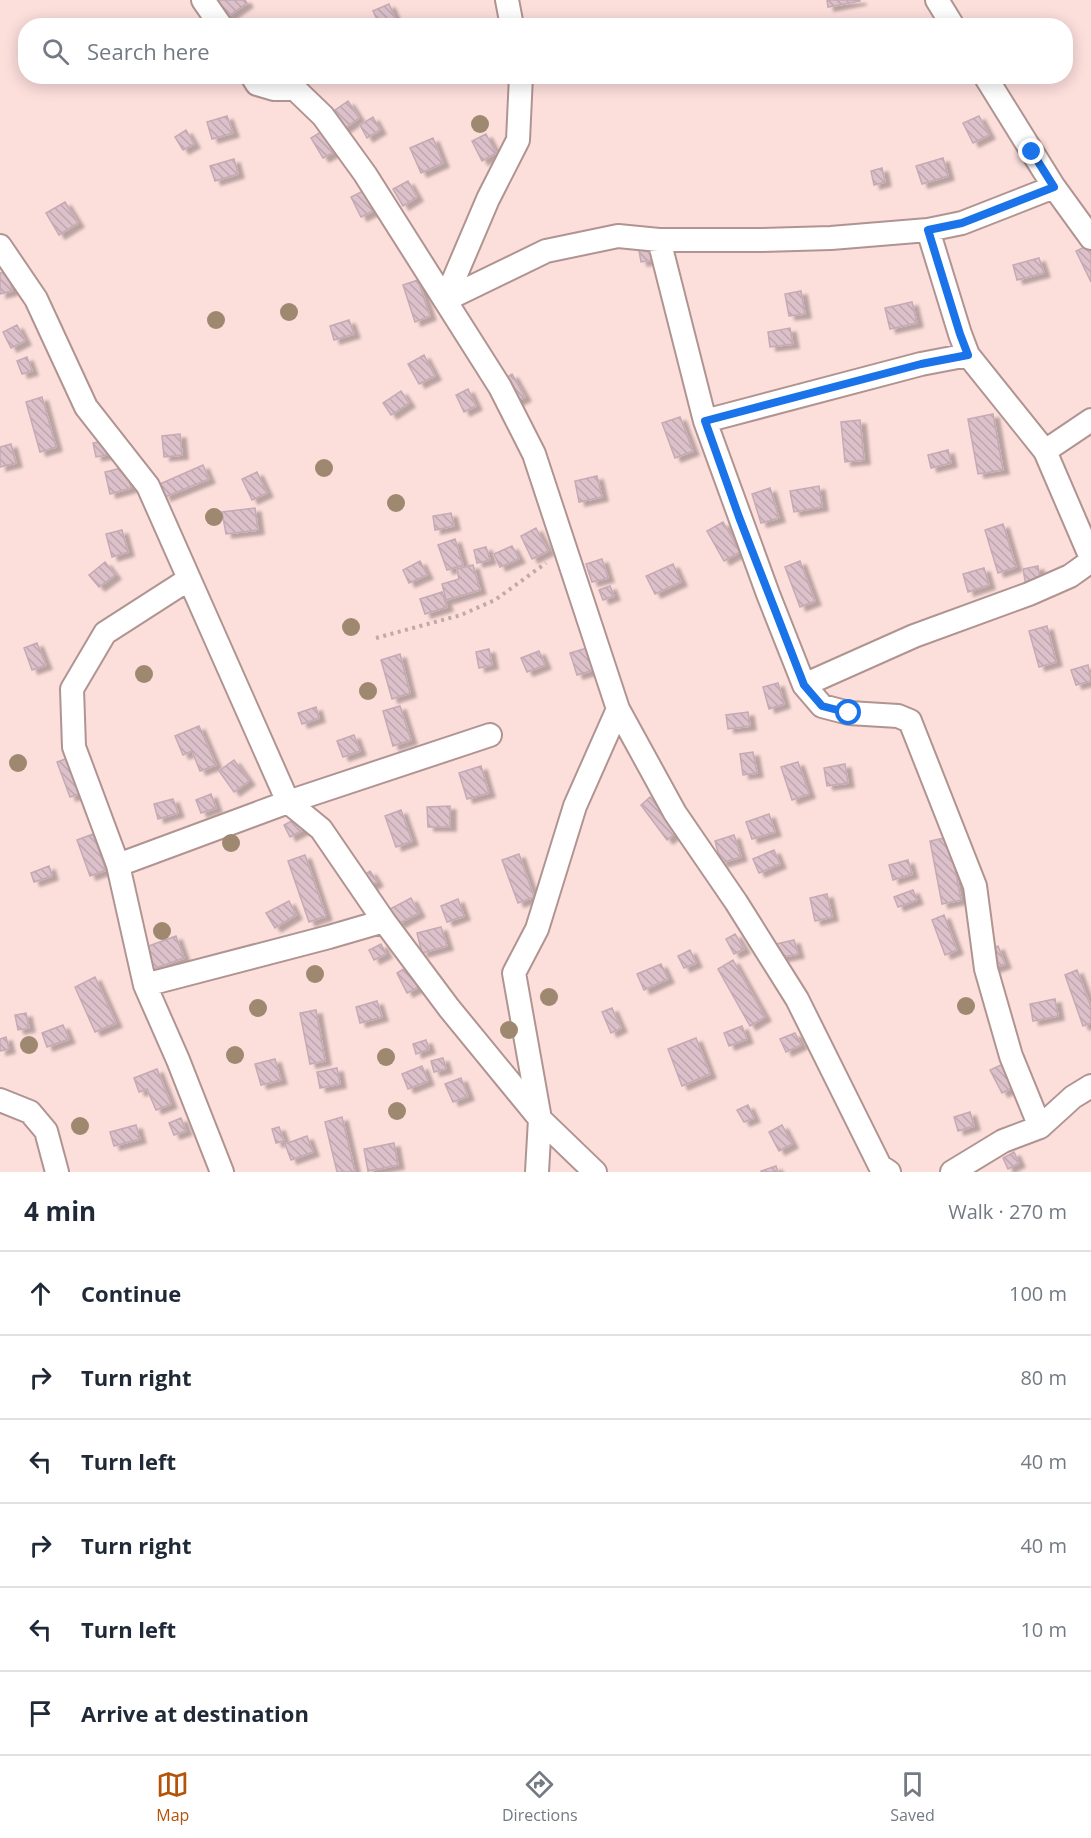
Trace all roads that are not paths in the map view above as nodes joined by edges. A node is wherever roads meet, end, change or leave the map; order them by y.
1 (203, 0) edge
2 (507, 0) edge
3 (937, 0) edge
4 (215, 18) edge
5 (511, 18) edge
6 (948, 18) edge
7 (257, 84) edge
8 (521, 84) edge
9 (990, 84) edge
10 (1054, 187) junction
11 (1083, 212) edge
12 (928, 230) junction
13 (1091, 238) edge
14 (659, 240) junction
15 (0, 246) edge
16 (445, 300) junction
17 (968, 355) junction
18 (1091, 420) edge
19 (705, 421) junction
20 (1045, 451) junction
21 (1091, 560) edge
22 (189, 579) junction
23 (804, 685) junction
24 (618, 709) junction
25 (490, 735) dead end
26 (288, 802) junction
27 (118, 865) junction
28 (384, 921) junction
29 (145, 985) junction
30 (1091, 1086) edge
31 (0, 1100) edge
32 (540, 1119) junction
33 (1040, 1127) junction
34 (57, 1172) edge
35 (222, 1172) edge
36 (536, 1172) edge
37 (596, 1172) edge
38 (890, 1172) edge
39 (952, 1172) edge

1 - 4 street
2 - 5 street
3 - 6 street
7 - 16 street
8 - 16 street
9 - 10 street
10 - 11 street
10 - 12 street
11 - 13 street
12 - 14 street
12 - 17 street
14 - 16 street
14 - 19 street
15 - 22 street
16 - 24 street
17 - 19 street
17 - 20 street
18 - 20 street
19 - 23 street
20 - 21 street
21 - 23 street
22 - 26 street
22 - 27 street
23 - 33 street
24 - 32 street
24 - 38 street
25 - 26 street
26 - 27 street
26 - 28 street
27 - 29 street
28 - 29 street
28 - 32 street
29 - 35 street
30 - 33 street
31 - 34 street
32 - 36 street
32 - 37 street
33 - 39 street

